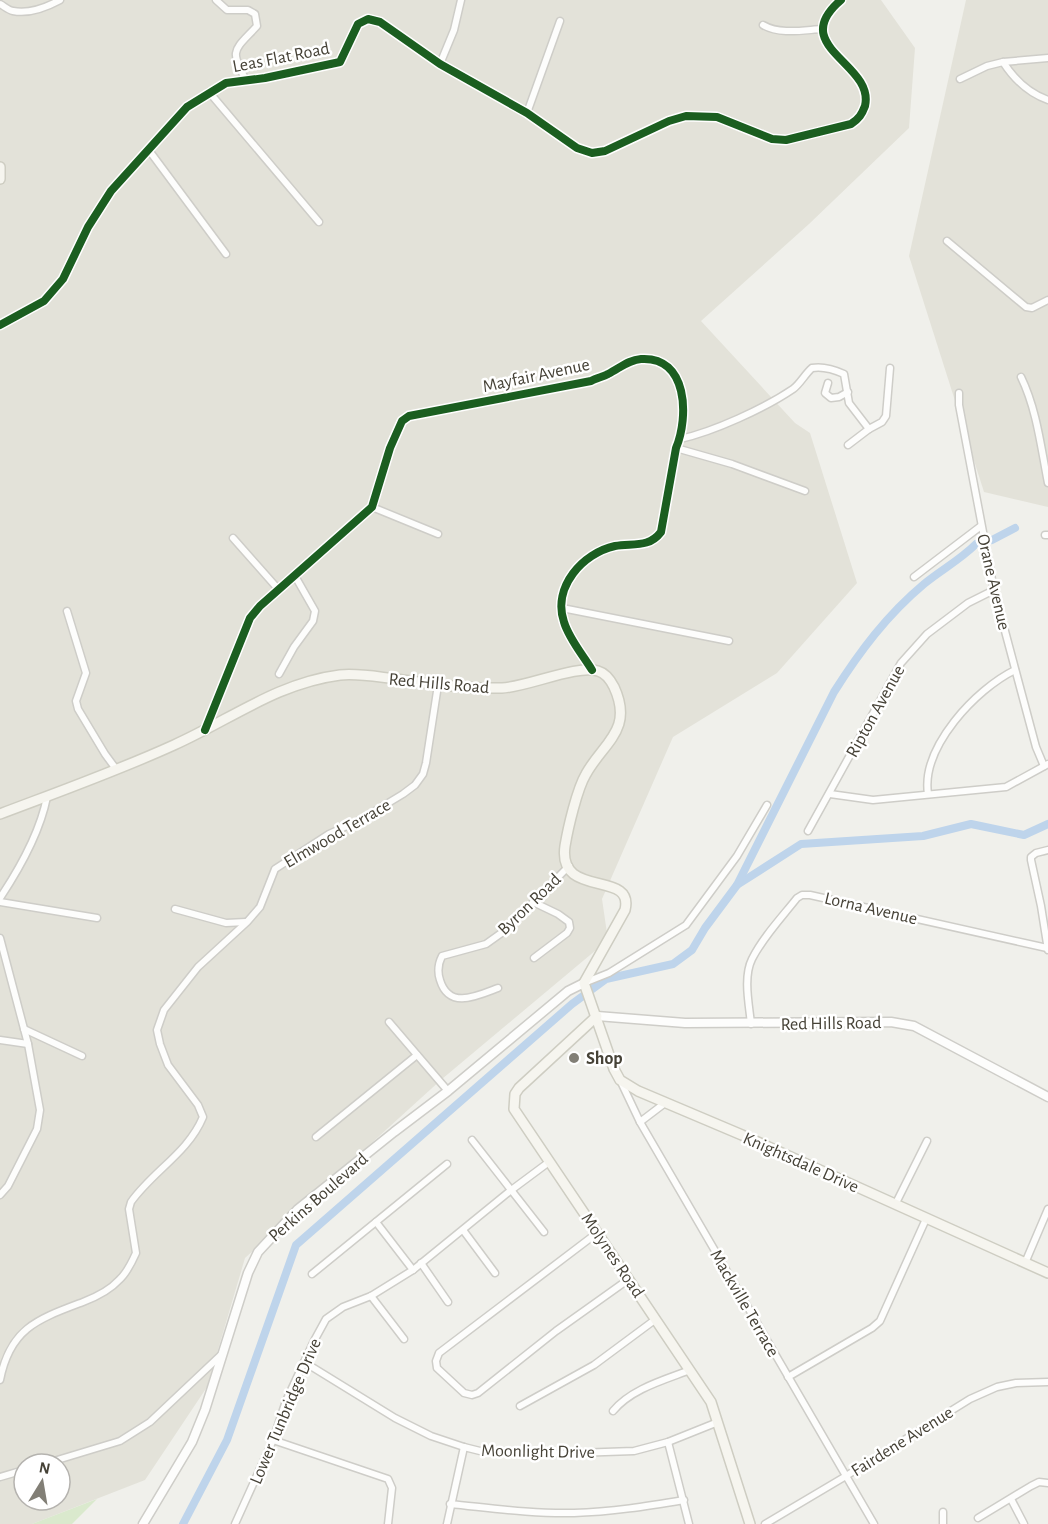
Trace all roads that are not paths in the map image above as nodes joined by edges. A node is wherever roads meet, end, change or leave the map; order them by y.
1 (60, 0) edge
2 (216, 0) edge
3 (461, 0) edge
4 (841, 0) edge
5 (0, 4) edge
6 (560, 21) dead end
7 (763, 25) dead end
8 (822, 29) junction
9 (1048, 58) edge
10 (1003, 62) junction
11 (440, 64) junction
12 (960, 79) dead end
13 (246, 80) junction
14 (209, 92) junction
15 (1048, 100) edge
16 (527, 113) junction
17 (148, 149) junction
18 (0, 167) edge
19 (0, 178) edge
20 (319, 222) dead end
21 (947, 241) dead end
22 (226, 255) dead end
23 (1048, 300) edge
24 (0, 325) edge
25 (890, 368) dead end
26 (1021, 377) dead end
27 (828, 383) dead end
28 (848, 392) junction
29 (959, 393) dead end
30 (869, 429) junction
31 (680, 439) junction
32 (848, 446) dead end
33 (676, 448) junction
34 (1048, 483) edge
35 (805, 491) dead end
36 (372, 507) junction
37 (981, 526) junction
38 (438, 534) dead end
39 (233, 538) dead end
40 (295, 576) junction
41 (914, 577) dead end
42 (279, 590) junction
43 (994, 590) junction
44 (562, 608) junction
45 (67, 611) dead end
46 (729, 641) dead end
47 (592, 670) junction
48 (1015, 670) junction
49 (279, 674) dead end
50 (438, 685) junction
51 (206, 730) junction
52 (1046, 765) edge
53 (116, 769) junction
54 (830, 794) junction
55 (928, 794) junction
56 (47, 797) junction
57 (767, 805) dead end
58 (0, 813) edge
59 (808, 831) dead end
60 (1048, 850) edge
61 (569, 866) junction
62 (0, 898) edge
63 (0, 902) edge
64 (532, 902) junction
65 (175, 909) dead end
66 (97, 918) dead end
67 (247, 922) junction
68 (0, 938) edge
69 (1, 947) edge
70 (1048, 950) edge
71 (534, 958) dead end
72 (584, 983) junction
73 (498, 988) dead end
74 (596, 1014) junction
75 (389, 1022) dead end
76 (752, 1024) junction
77 (24, 1029) junction
78 (0, 1040) edge
79 (28, 1044) junction
80 (417, 1055) junction
81 (82, 1056) dead end
82 (620, 1080) junction
83 (448, 1091) junction
84 (1048, 1097) edge
85 (665, 1103) junction
86 (640, 1122) junction
87 (316, 1137) dead end
88 (472, 1140) dead end
89 (927, 1141) dead end
90 (549, 1161) junction
91 (447, 1164) dead end
92 (510, 1191) junction
93 (0, 1195) edge
94 (895, 1205) junction
95 (1048, 1209) edge
96 (926, 1219) junction
97 (376, 1222) junction
98 (463, 1230) junction
99 (544, 1232) dead end
100 (597, 1233) junction
101 (421, 1263) junction
102 (1025, 1263) junction
103 (412, 1270) junction
104 (1048, 1272) edge
105 (495, 1273) dead end
106 (312, 1274) dead end
107 (629, 1279) junction
108 (371, 1296) junction
109 (448, 1302) dead end
110 (656, 1319) junction
111 (404, 1339) dead end
112 (222, 1354) junction
113 (304, 1362) junction
114 (690, 1370) junction
115 (788, 1377) junction
116 (0, 1380) edge
117 (1048, 1382) edge
118 (520, 1406) dead end
119 (613, 1411) dead end
120 (718, 1422) junction
121 (273, 1440) junction
122 (668, 1442) junction
123 (464, 1447) junction
124 (72, 1456) edge
125 (846, 1476) junction
126 (1048, 1483) edge
127 (1011, 1499) junction
128 (684, 1500) junction
129 (450, 1504) junction
130 (943, 1512) dead end
131 (978, 1518) dead end
132 (876, 1523) edge
133 (142, 1524) edge
134 (235, 1524) edge
135 (388, 1524) edge
136 (447, 1524) edge
137 (689, 1524) edge
138 (750, 1524) edge
139 (765, 1524) edge
140 (943, 1524) edge
141 (1024, 1524) edge

1 - 5 street
2 - 13 street
3 - 11 street
4 - 8 street
6 - 16 street
7 - 8 street
8 - 16 street, Leas Flat Road
9 - 10 street
10 - 12 street
10 - 15 street
11 - 13 street, Leas Flat Road
11 - 16 street, Leas Flat Road
13 - 14 street, Leas Flat Road
14 - 17 street, Leas Flat Road
14 - 20 street
17 - 22 street
17 - 24 street, Leas Flat Road
18 - 19 main road
21 - 23 street
25 - 30 street
26 - 34 street
27 - 28 street
28 - 30 street
28 - 31 street
29 - 37 street, Orane Avenue
30 - 32 street
31 - 33 street, Mayfair Avenue
31 - 36 street, Mayfair Avenue
33 - 35 street
33 - 44 street, Mayfair Avenue
36 - 38 street
36 - 40 street
37 - 41 street
37 - 43 street, Orane Avenue
39 - 42 street
40 - 42 street
40 - 49 street
42 - 51 street
43 - 48 street, Orane Avenue
43 - 54 street, Ripton Avenue
44 - 46 street
44 - 47 street
45 - 53 street
47 - 50 main road, Red Hills Road
47 - 61 main road
48 - 52 street, Orane Avenue
48 - 55 street
50 - 51 main road, Red Hills Road
50 - 67 street, Elmwood Terrace
51 - 53 main road, Red Hills Road
52 - 55 street
53 - 56 main road, Red Hills Road
54 - 55 street
54 - 59 street, Ripton Avenue
56 - 58 main road, Red Hills Road
56 - 62 street
57 - 72 street
60 - 70 street
61 - 64 street, Byron Road
61 - 72 main road
63 - 66 street
64 - 71 street
64 - 73 street, Byron Road
65 - 67 street
67 - 116 street, Elmwood Terrace
68 - 69 street
69 - 77 street
70 - 76 street, Lorna Avenue
72 - 74 main road
72 - 83 street, Perkins Boulevard
74 - 76 street, Red Hills Road
74 - 82 main road
74 - 90 main road, Molynes Road
75 - 80 street
76 - 84 street, Red Hills Road
77 - 79 street
77 - 81 street
78 - 79 street
79 - 93 street
80 - 83 street
80 - 87 street
82 - 85 main road, Knightsdale Drive
82 - 86 street, Mackville Terrace
83 - 112 street, Perkins Boulevard
85 - 86 street
85 - 94 main road, Knightsdale Drive
86 - 115 street, Mackville Terrace
88 - 92 street
89 - 94 street
90 - 92 street, Lower Tunbridge Drive
90 - 100 main road, Molynes Road
91 - 97 street
92 - 98 street, Lower Tunbridge Drive
92 - 99 street
94 - 96 main road, Knightsdale Drive
95 - 102 street
96 - 102 main road, Knightsdale Drive
96 - 115 street
97 - 103 street
97 - 106 street
98 - 101 street, Lower Tunbridge Drive
98 - 105 street
100 - 107 main road, Molynes Road
100 - 107 street
101 - 103 street, Lower Tunbridge Drive
101 - 109 street
102 - 104 main road, Knightsdale Drive
103 - 108 street, Lower Tunbridge Drive
107 - 110 main road, Molynes Road
108 - 111 street
108 - 113 street, Lower Tunbridge Drive
110 - 114 main road, Molynes Road
110 - 118 street
112 - 124 street
112 - 133 street, Perkins Boulevard
113 - 121 street, Lower Tunbridge Drive
113 - 123 street, Moonlight Drive
114 - 119 street
114 - 120 main road, Molynes Road
115 - 125 street, Mackville Terrace
117 - 125 street, Fairdene Avenue
120 - 122 street, Moonlight Drive
120 - 138 main road, Molynes Road
121 - 134 street, Lower Tunbridge Drive
121 - 135 street
122 - 123 street, Moonlight Drive
122 - 128 street
123 - 129 street
125 - 132 street, Mackville Terrace
125 - 139 street, Fairdene Avenue
126 - 127 street
127 - 131 street
127 - 141 street
128 - 129 street
128 - 137 street
129 - 136 street
130 - 140 street

